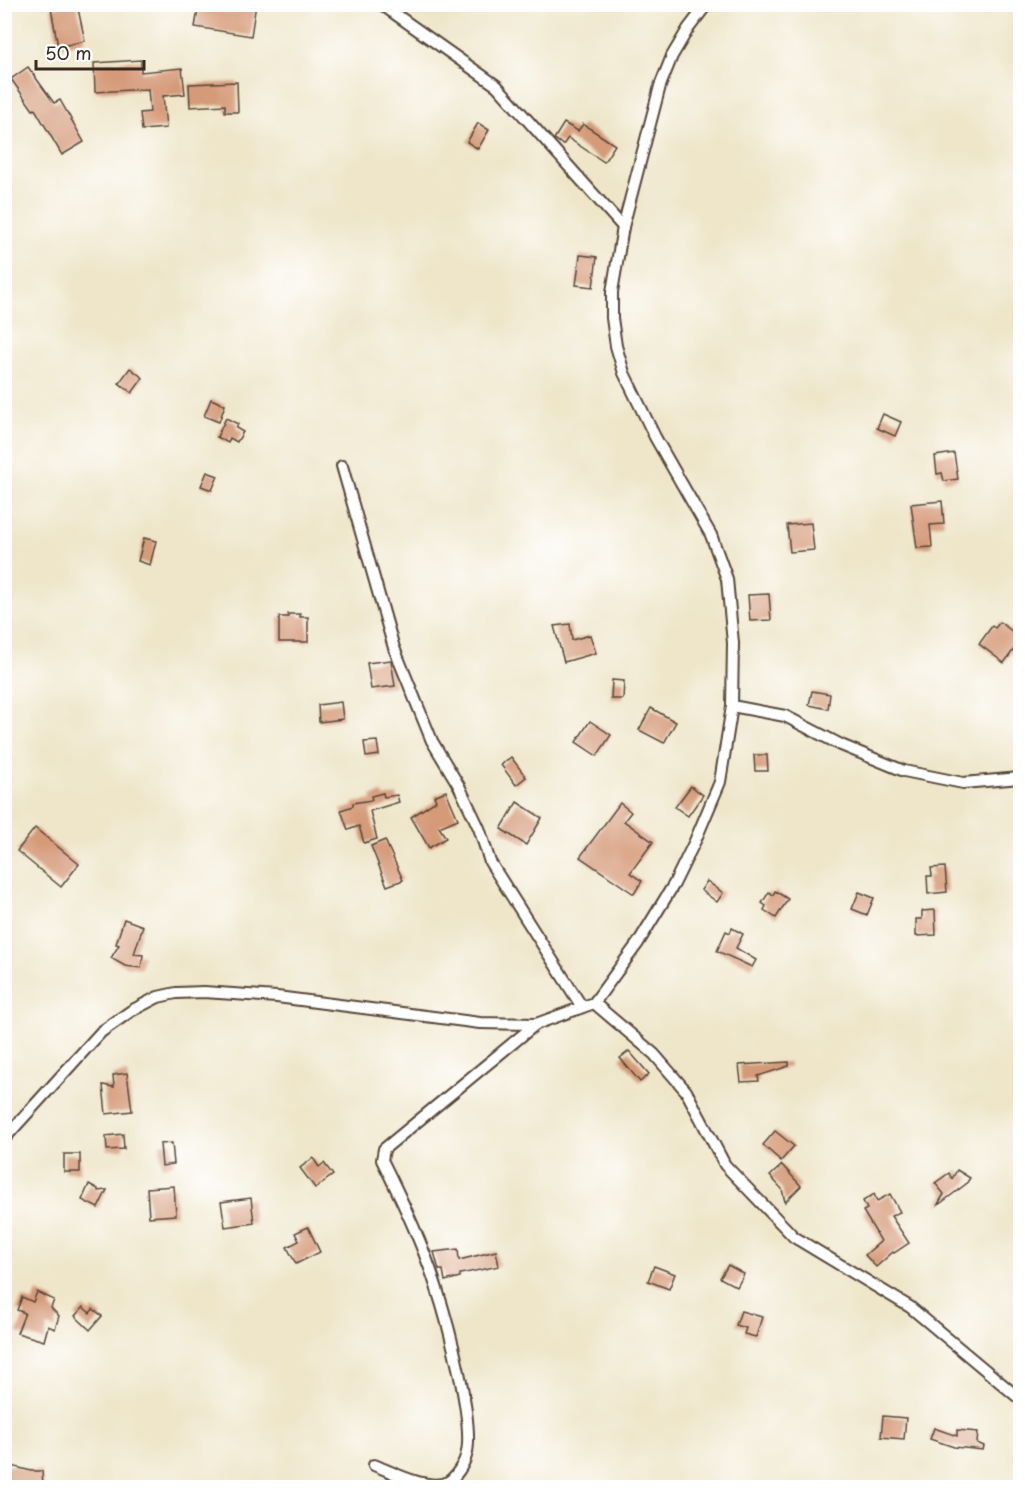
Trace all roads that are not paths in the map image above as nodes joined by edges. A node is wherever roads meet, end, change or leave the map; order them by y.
1 (381, 4) edge
2 (707, 4) edge
3 (623, 227) junction
4 (342, 466) dead end
5 (732, 706) junction
6 (1020, 778) edge
7 (594, 1003) junction
8 (582, 1007) junction
9 (536, 1024) junction
10 (4, 1139) edge
11 (1020, 1399) edge
12 (374, 1465) dead end

1 - 3 street
2 - 3 street
3 - 5 street
4 - 8 street
5 - 6 street
5 - 7 street
7 - 8 street
7 - 11 street
8 - 9 street
9 - 10 street
9 - 12 street

